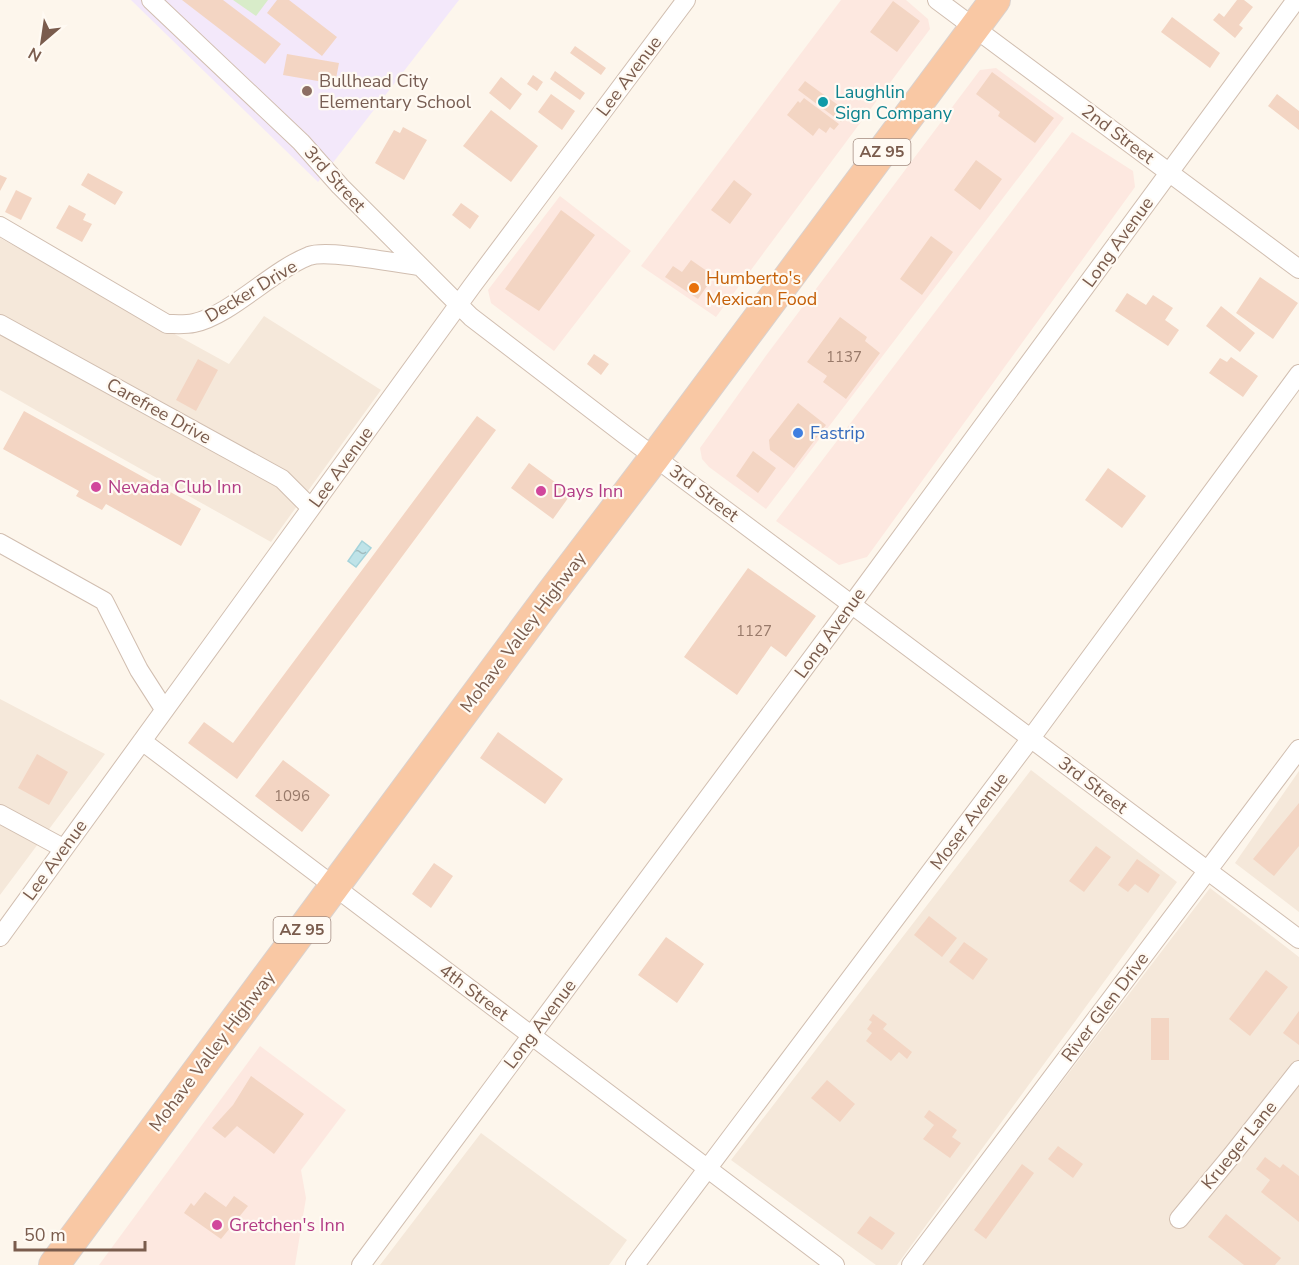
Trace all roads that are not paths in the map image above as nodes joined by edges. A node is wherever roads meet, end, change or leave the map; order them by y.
1 (151, 0) edge
2 (686, 0) edge
3 (937, 0) edge
4 (995, 0) edge
5 (1296, 0) edge
6 (975, 28) junction
7 (1169, 172) junction
8 (0, 226) edge
9 (418, 266) junction
10 (1299, 269) edge
11 (459, 304) junction
12 (0, 324) edge
13 (1299, 374) edge
14 (655, 457) junction
15 (311, 508) junction
16 (0, 543) edge
17 (852, 604) junction
18 (164, 709) junction
19 (1031, 738) junction
20 (142, 741) junction
21 (1299, 749) edge
22 (0, 814) edge
23 (63, 848) junction
24 (1208, 870) junction
25 (334, 887) junction
26 (0, 937) edge
27 (1299, 939) edge
28 (532, 1036) junction
29 (1299, 1070) edge
30 (707, 1169) junction
31 (1179, 1219) dead end
32 (54, 1265) edge
33 (361, 1265) edge
34 (635, 1265) edge
35 (835, 1265) edge
36 (911, 1265) edge

1 - 9 street, 3rd Street
2 - 11 street, Lee Avenue
3 - 6 street, 2nd Street
4 - 6 highway, Mohave Valley Highway / AZ 95
5 - 7 street, Long Avenue
6 - 7 street, 2nd Street
6 - 14 highway, Mohave Valley Highway / AZ 95
7 - 10 street, 2nd Street
7 - 17 street, Long Avenue
8 - 9 street, Decker Drive
9 - 11 street, 3rd Street
11 - 14 street, 3rd Street
11 - 15 street, Lee Avenue
12 - 15 street, Carefree Drive
13 - 19 street, Moser Avenue
14 - 17 street, 3rd Street
14 - 25 highway, Mohave Valley Highway / AZ 95
15 - 18 street, Lee Avenue
16 - 18 street
17 - 19 street, 3rd Street
17 - 28 street, Long Avenue
18 - 20 street, Lee Avenue
19 - 24 street, 3rd Street
19 - 30 street, Moser Avenue
20 - 23 street, Lee Avenue
20 - 25 street, 4th Street
21 - 24 street, River Glen Drive
22 - 23 street
23 - 26 street, Lee Avenue
24 - 27 street, 3rd Street
24 - 36 street, River Glen Drive
25 - 28 street, 4th Street
25 - 32 highway, Mohave Valley Highway / AZ 95
28 - 30 street, 4th Street
28 - 33 street, Long Avenue
29 - 31 street, Krueger Lane
30 - 34 street, Moser Avenue
30 - 35 street, 4th Street

